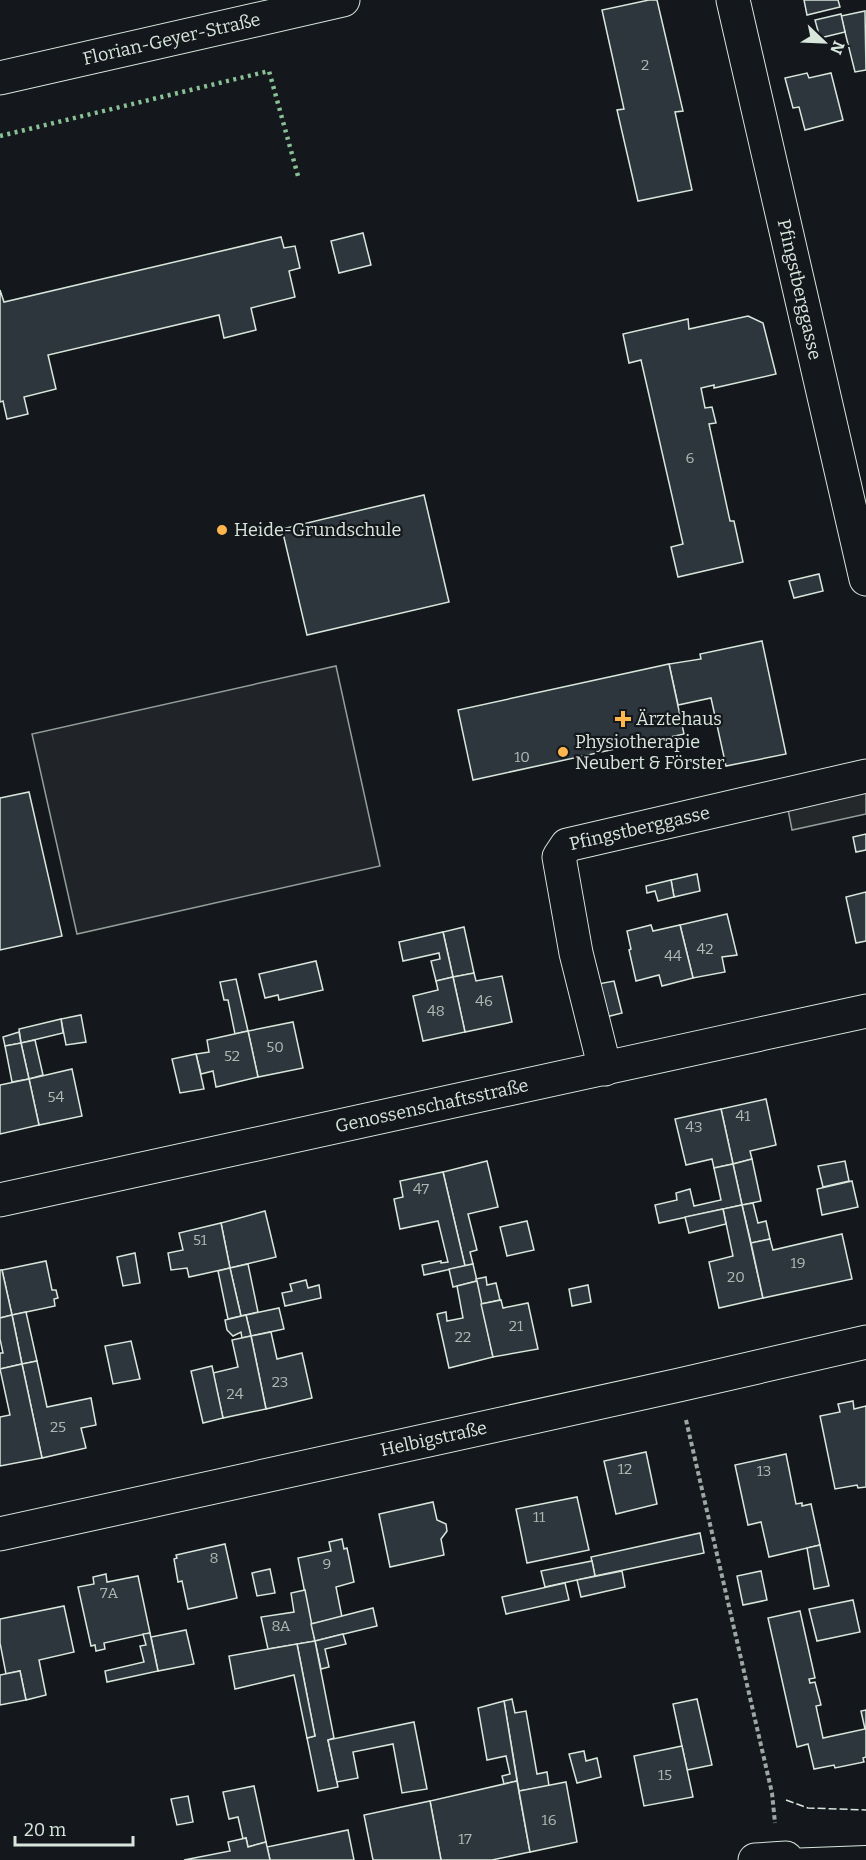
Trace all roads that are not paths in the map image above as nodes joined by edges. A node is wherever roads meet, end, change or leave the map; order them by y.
1 (343, 0) edge
2 (733, 0) edge
3 (0, 78) edge
4 (866, 579) edge
5 (866, 776) edge
6 (866, 1011) edge
7 (605, 1069) junction
8 (0, 1200) edge
9 (866, 1342) edge
10 (0, 1533) edge
11 (866, 1855) edge
12 (776, 1859) edge

1 - 3 street, Florian-Geyer-Straße
2 - 4 street, Pfingstberggasse
5 - 7 street, Pfingstberggasse
6 - 7 street, Genossenschaftsstraße
7 - 8 street, Genossenschaftsstraße
9 - 10 street, Helbigstraße
11 - 12 lane

